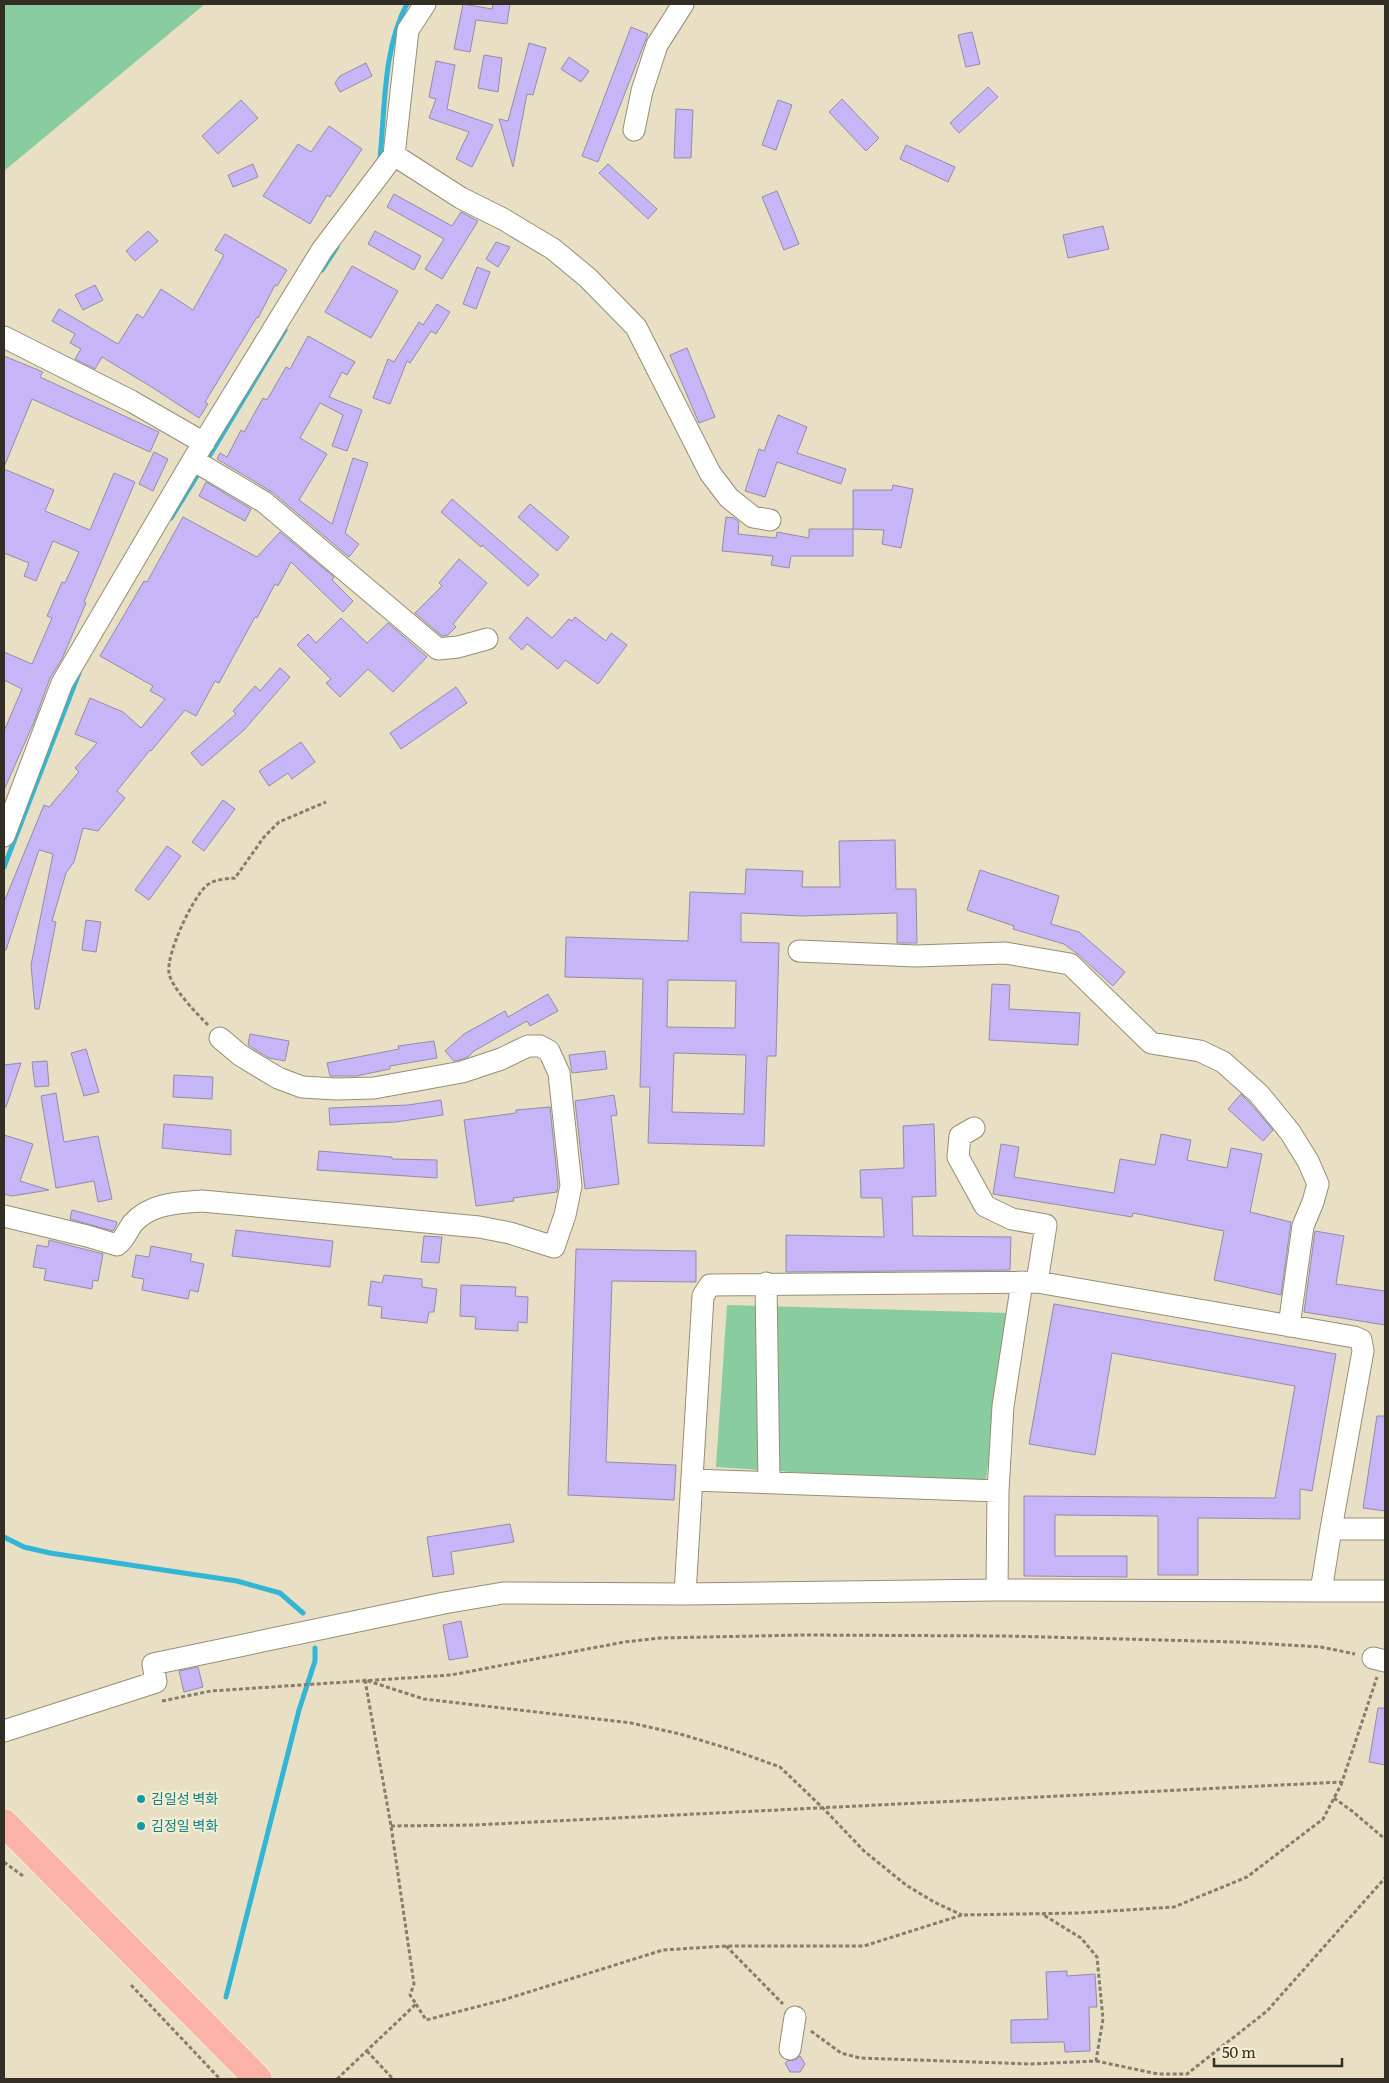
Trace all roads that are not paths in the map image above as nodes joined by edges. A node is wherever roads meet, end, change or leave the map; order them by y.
1 (425, 4) edge
2 (683, 4) edge
3 (634, 130) dead end
4 (394, 155) junction
5 (4, 337) edge
6 (199, 452) junction
7 (770, 520) dead end
8 (487, 639) dead end
9 (4, 836) edge
10 (799, 951) dead end
11 (220, 1038) road end
12 (974, 1128) dead end
13 (4, 1216) edge
14 (1029, 1282) junction
15 (766, 1283) junction
16 (1289, 1326) junction
17 (692, 1480) junction
18 (769, 1482) junction
19 (998, 1491) junction
20 (1332, 1529) junction
21 (1385, 1529) edge
22 (997, 1590) junction
23 (1321, 1591) junction
24 (1385, 1591) edge
25 (686, 1594) junction
26 (4, 1731) edge
27 (4, 1823) edge
28 (796, 2016) road end
29 (790, 2049) dead end
30 (258, 2079) edge

1 - 4 street
2 - 3 street
4 - 6 street
4 - 7 street
5 - 6 street
6 - 8 street
6 - 9 street
10 - 16 street
11 - 13 street
12 - 14 street
14 - 15 street
14 - 16 street
14 - 19 street
15 - 17 street
15 - 18 street
16 - 20 street
17 - 18 street
17 - 25 street
18 - 19 street
19 - 22 street
20 - 21 street
20 - 23 street
22 - 23 street
22 - 25 street
23 - 24 street
25 - 26 street
27 - 30 main road
28 - 29 street

